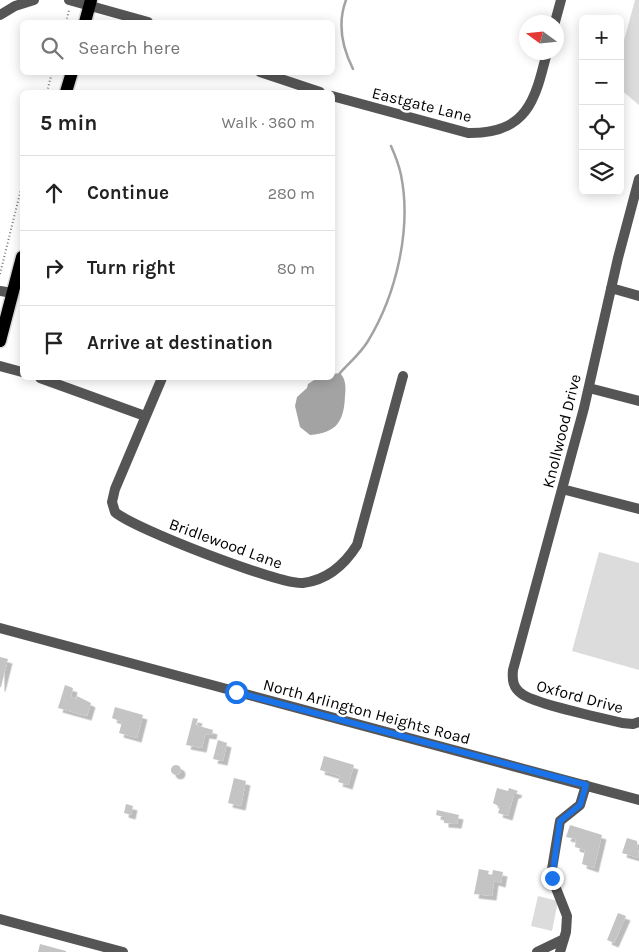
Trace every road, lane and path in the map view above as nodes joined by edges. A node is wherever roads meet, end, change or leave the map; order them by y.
1 (34, 0) edge
2 (71, 0) edge
3 (561, 0) edge
4 (90, 2) edge
5 (0, 15) edge
6 (557, 15) edge
7 (66, 20) edge
8 (86, 20) edge
9 (142, 20) edge
10 (545, 60) edge
11 (51, 75) edge
12 (71, 75) edge
13 (269, 75) edge
14 (48, 90) edge
15 (67, 90) edge
16 (314, 90) edge
17 (335, 97) edge
18 (639, 179) edge
19 (20, 193) edge
20 (636, 201) edge
21 (20, 261) edge
22 (0, 274) edge
23 (611, 288) junction
24 (6, 292) edge
25 (639, 296) edge
26 (0, 341) edge
27 (0, 366) edge
28 (20, 371) edge
29 (403, 376) dead end
30 (46, 380) edge
31 (161, 380) edge
32 (589, 388) junction
33 (639, 401) edge
34 (145, 416) junction
35 (562, 489) junction
36 (639, 509) edge
37 (0, 628) edge
38 (516, 689) joint
39 (639, 722) edge
40 (586, 785) junction
41 (639, 800) edge
42 (0, 919) edge
43 (564, 938) junction
44 (123, 952) edge
45 (537, 952) edge
46 (560, 952) edge

1 - 5 street
2 - 4 street
2 - 7 path
3 - 6 street
4 - 8 main road
4 - 9 street
10 - 17 street, Eastgate Lane
11 - 14 path
12 - 15 main road
13 - 16 street
18 - 20 street, Knollwood Drive
19 - 22 path
20 - 23 street, Knollwood Drive
21 - 24 main road
23 - 25 street
23 - 32 street, Knollwood Drive
24 - 26 main road
27 - 28 street
29 - 34 street, Bridlewood Lane
30 - 34 street
31 - 34 street
32 - 33 street
32 - 35 street, Knollwood Drive
35 - 36 street
35 - 38 street, Knollwood Drive
37 - 40 street, North Arlington Heights Road
38 - 39 street, Oxford Drive
40 - 41 street, North Arlington Heights Road
40 - 43 street
42 - 44 street
43 - 45 street
43 - 46 street

